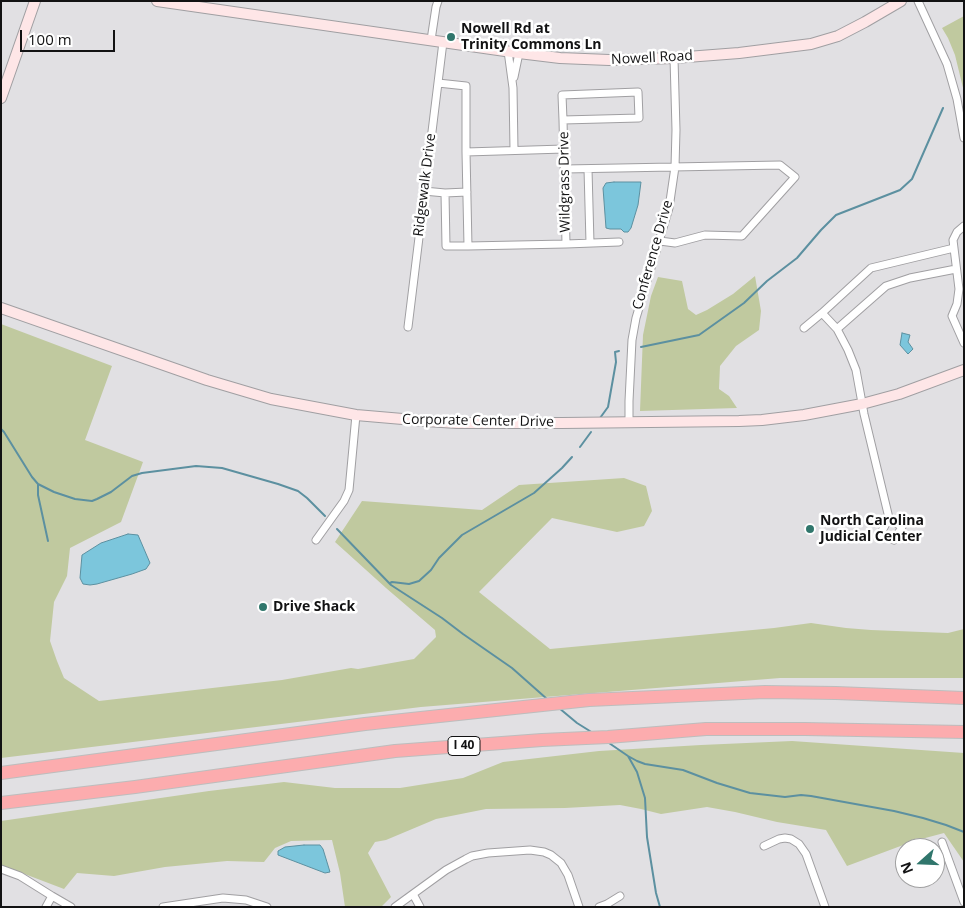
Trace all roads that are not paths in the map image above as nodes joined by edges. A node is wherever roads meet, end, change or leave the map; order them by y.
1 (35, 1) edge
2 (157, 1) edge
3 (438, 1) edge
4 (901, 1) edge
5 (918, 1) edge
6 (431, 40) junction
7 (443, 42) junction
8 (513, 52) junction
9 (674, 58) junction
10 (438, 83) junction
11 (1, 98) edge
12 (563, 120) junction
13 (964, 138) edge
14 (564, 149) junction
15 (514, 150) junction
16 (466, 152) junction
17 (675, 167) junction
18 (565, 169) junction
19 (588, 169) junction
20 (424, 191) junction
21 (445, 192) junction
22 (467, 192) junction
23 (964, 226) edge
24 (660, 241) junction
25 (619, 242) dead end
26 (590, 243) junction
27 (566, 244) junction
28 (468, 246) junction
29 (954, 248) junction
30 (956, 269) junction
31 (1, 308) edge
32 (822, 313) junction
33 (408, 327) dead end
34 (804, 328) dead end
35 (837, 329) junction
36 (964, 343) edge
37 (964, 370) edge
38 (862, 404) junction
39 (356, 415) junction
40 (629, 423) junction
41 (889, 518) dead end
42 (316, 540) dead end
43 (961, 697) edge
44 (930, 732) junction
45 (964, 732) edge
46 (964, 740) edge
47 (1, 773) edge
48 (1, 804) edge
49 (764, 846) dead end
50 (945, 849) edge
51 (1, 869) edge
52 (962, 889) edge
53 (413, 894) junction
54 (52, 896) junction
55 (620, 896) dead end
56 (964, 902) edge
57 (46, 907) edge
58 (71, 907) edge
59 (163, 907) edge
60 (267, 907) edge
61 (395, 907) edge
62 (420, 907) edge
63 (579, 907) edge
64 (599, 907) edge
65 (825, 907) edge

1 - 11 street
2 - 6 street, Nowell Road
3 - 6 street
4 - 9 street, Nowell Road
5 - 13 street
6 - 7 street, Nowell Road
7 - 8 street, Nowell Road
7 - 10 street, Ridgewalk Drive
8 - 9 street, Nowell Road
8 - 15 street
9 - 17 street, Conference Drive
10 - 16 street
10 - 20 street, Ridgewalk Drive
12 - 12 street, Wildgrass Drive
12 - 14 street, Wildgrass Drive
14 - 15 street
14 - 18 street, Wildgrass Drive
15 - 16 street
16 - 22 street
17 - 19 street
17 - 24 street, Conference Drive
17 - 24 street
18 - 19 street
18 - 27 street, Wildgrass Drive
19 - 26 street
20 - 21 street
20 - 33 street, Ridgewalk Drive
21 - 22 street
21 - 28 street, Wildgrass Drive
22 - 28 street
23 - 29 street
24 - 40 street, Conference Drive
25 - 26 street
26 - 27 street
27 - 28 street, Wildgrass Drive
29 - 30 street
29 - 32 street
30 - 35 street
30 - 36 street
31 - 39 street, Corporate Center Drive
32 - 34 street
32 - 35 street
35 - 38 street
37 - 38 street, Corporate Center Drive
38 - 40 street, Corporate Center Drive
38 - 41 street
39 - 40 street, Corporate Center Drive
39 - 42 street
43 - 47 highway
44 - 45 highway, I 40
44 - 46 highway
44 - 48 highway, I 40
49 - 65 street
50 - 52 street
51 - 54 street
52 - 56 street
53 - 61 street
53 - 62 street
53 - 63 street
54 - 57 street
54 - 58 street
55 - 64 street
59 - 60 street

